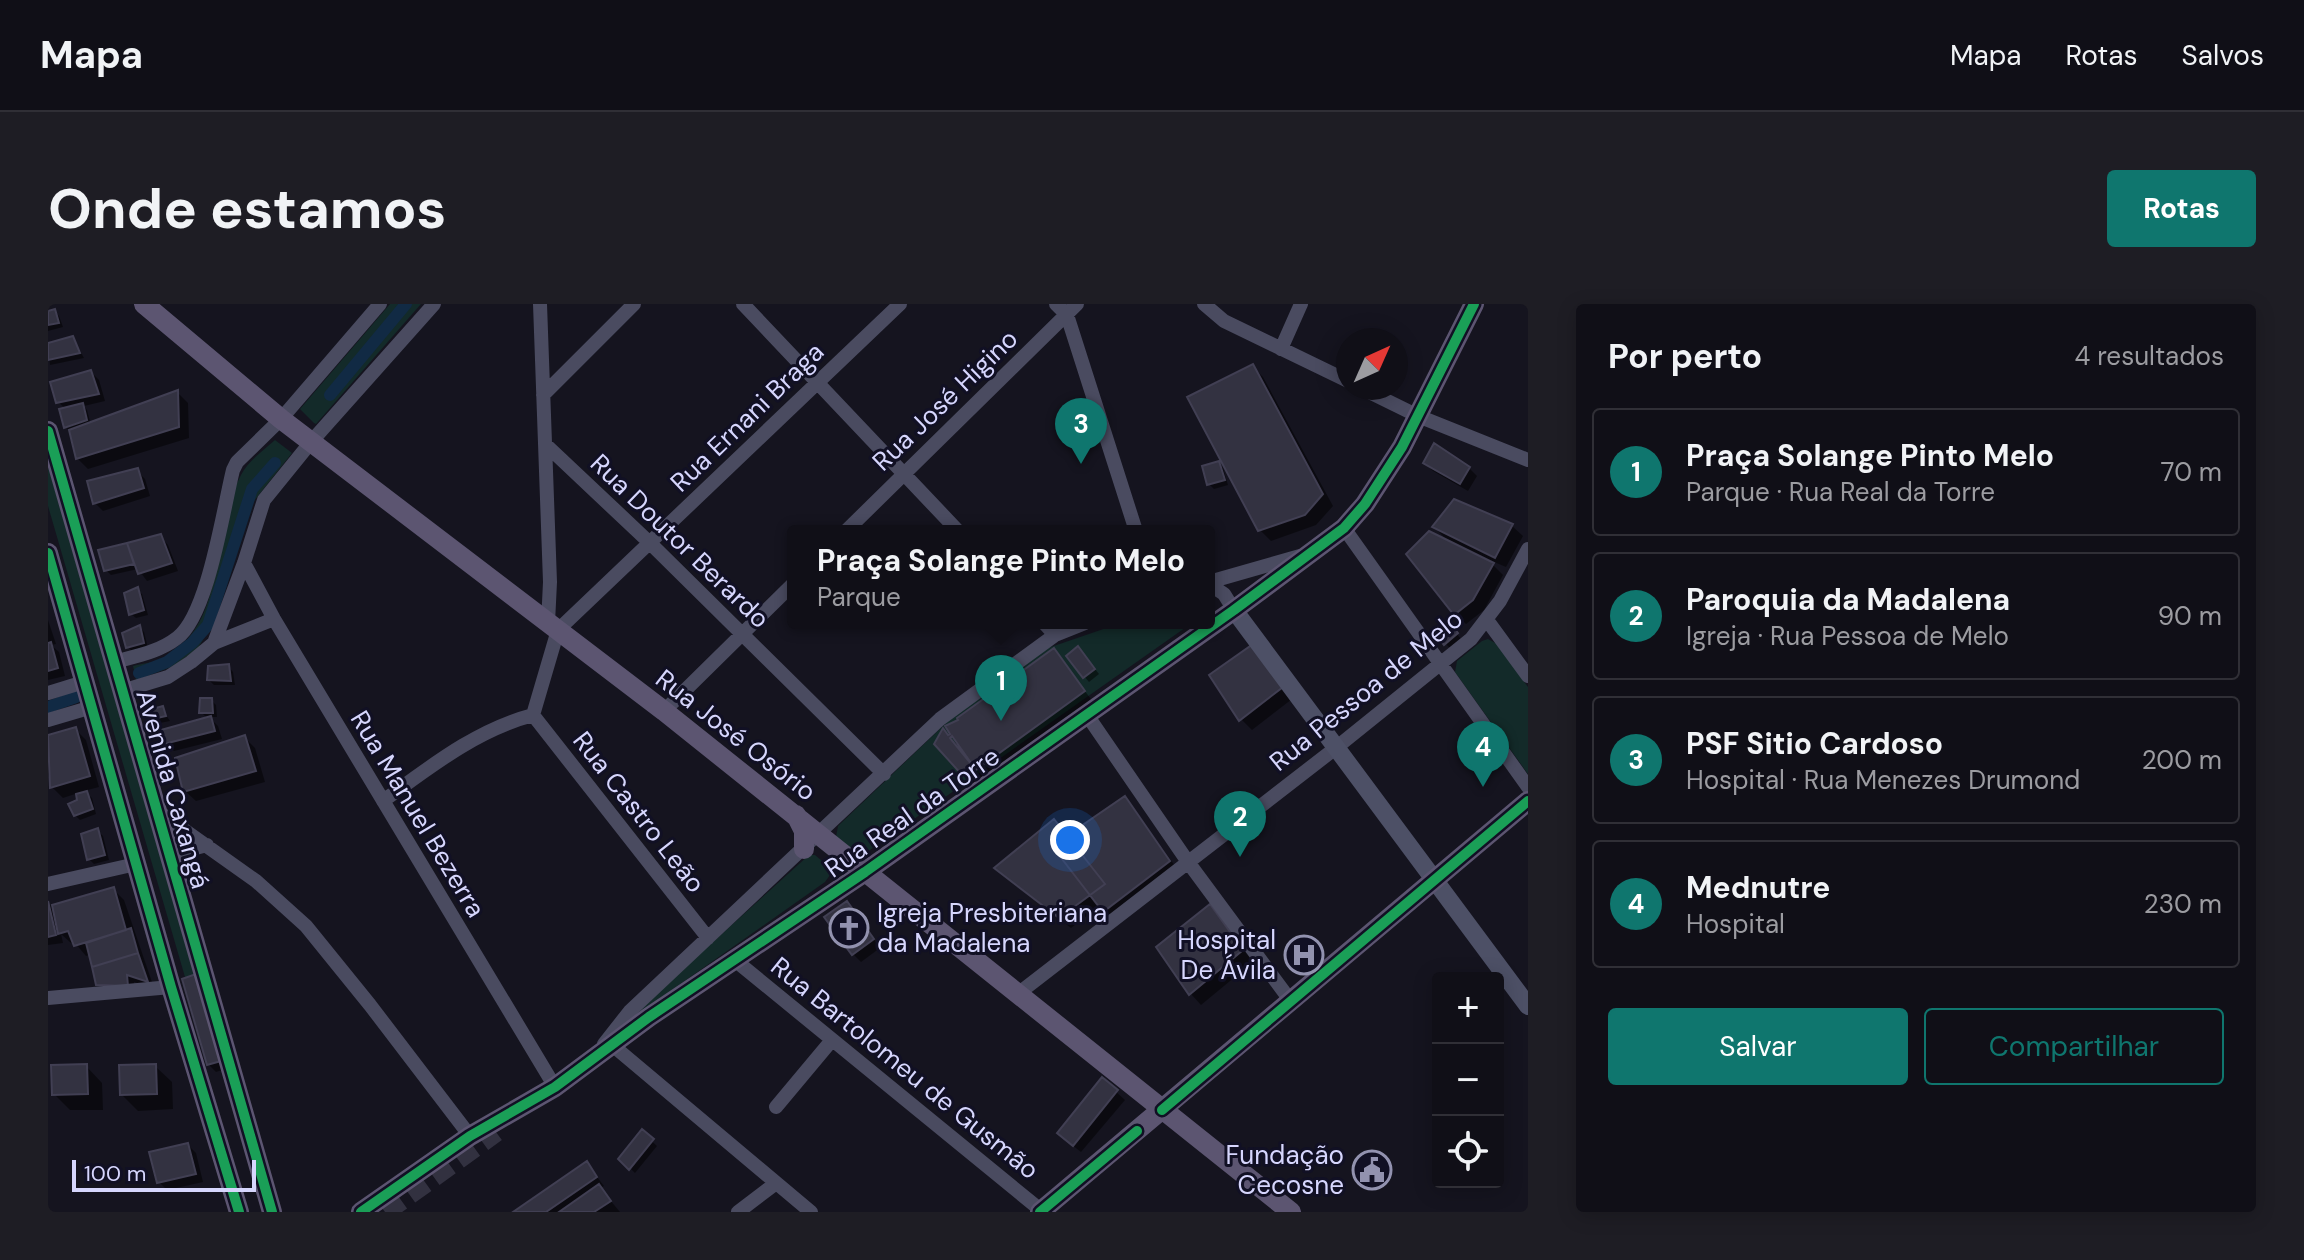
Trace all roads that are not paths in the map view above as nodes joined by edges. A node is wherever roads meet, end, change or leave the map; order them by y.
1 (380, 304) edge
2 (434, 304) edge
3 (540, 304) edge
4 (634, 304) edge
5 (743, 304) edge
6 (900, 304) edge
7 (1204, 304) edge
8 (1301, 304) edge
9 (1474, 304) edge
10 (146, 305) edge
11 (1067, 308) edge
12 (1281, 349) junction
13 (1336, 375) edge
14 (817, 382) junction
15 (543, 395) junction
16 (1385, 400) edge
17 (1418, 416) junction
18 (281, 419) junction
19 (48, 431) edge
20 (311, 442) junction
21 (545, 444) junction
22 (1528, 460) edge
23 (904, 474) junction
24 (852, 525) edge
25 (952, 525) edge
26 (1134, 525) edge
27 (1344, 528) junction
28 (651, 544) junction
29 (1528, 549) edge
30 (48, 553) edge
31 (1309, 554) junction
32 (244, 563) junction
33 (1215, 581) edge
34 (1215, 587) edge
35 (787, 590) edge
36 (1234, 610) junction
37 (274, 619) junction
38 (1487, 620) junction
39 (1215, 624) edge
40 (553, 626) junction
41 (1050, 629) edge
42 (1070, 629) edge
43 (1207, 629) edge
44 (743, 634) junction
45 (1055, 635) junction
46 (214, 643) junction
47 (114, 662) junction
48 (1441, 665) junction
49 (1528, 676) edge
50 (84, 682) junction
51 (122, 691) junction
52 (48, 693) edge
53 (92, 707) junction
54 (664, 711) junction
55 (533, 715) junction
56 (1087, 715) junction
57 (48, 720) edge
58 (1337, 747) junction
59 (884, 774) junction
60 (1528, 787) edge
61 (383, 801) junction
62 (1528, 801) edge
63 (156, 810) junction
64 (796, 815) junction
65 (820, 834) junction
66 (207, 845) junction
67 (804, 849) junction
68 (1188, 862) junction
69 (136, 864) junction
70 (173, 870) junction
71 (865, 872) junction
72 (1434, 881) junction
73 (48, 884) edge
74 (708, 938) junction
75 (736, 961) junction
76 (171, 987) junction
77 (1019, 993) junction
78 (48, 998) edge
79 (1290, 1000) junction
80 (1527, 1003) edge
81 (832, 1040) junction
82 (604, 1049) junction
83 (1131, 1086) junction
84 (555, 1087) junction
85 (776, 1107) dead end
86 (1162, 1110) junction
87 (1137, 1131) junction
88 (496, 1132) tunnel mouth
89 (470, 1136) junction
90 (775, 1184) junction
91 (239, 1212) edge
92 (272, 1212) edge
93 (361, 1212) edge
94 (738, 1212) edge
95 (811, 1212) edge
96 (1041, 1212) edge
97 (1291, 1212) edge

1 - 18 street
2 - 20 street
3 - 15 street
4 - 15 street
5 - 14 street
6 - 14 street, Rua Ernani Braga
7 - 12 street
8 - 12 street
9 - 17 main road, Rua Real da Torre
10 - 18 main road, Rua José Osório
11 - 23 street, Rua José Higino
11 - 26 street
12 - 13 street
14 - 23 street
14 - 28 street, Rua Ernani Braga
15 - 21 street
16 - 17 street
17 - 22 street
17 - 27 main road, Rua Real da Torre
18 - 20 main road, Rua José Osório
18 - 47 street
19 - 47 main road, Avenida Caxangá
20 - 32 street
20 - 40 main road, Rua José Osório
21 - 28 street, Rua Doutor Berardo
21 - 40 street
23 - 24 street, Rua José Higino
23 - 25 street
27 - 31 main road, Rua Real da Torre
27 - 48 street
28 - 40 street, Rua Ernani Braga
28 - 44 street, Rua Doutor Berardo
29 - 38 street, Rua Pessoa de Melo
30 - 50 main road
31 - 33 street, Rua Real da Torre
31 - 36 main road, Rua Real da Torre
32 - 37 street, Rua Manuel Bezerra
32 - 46 street
34 - 36 street, Rua Real da Torre
35 - 44 street
36 - 39 main road, Rua Real da Torre
36 - 58 street
37 - 46 street
37 - 61 street, Rua Manuel Bezerra
38 - 48 street, Rua Pessoa de Melo
38 - 49 street
40 - 54 main road, Rua José Osório
40 - 55 street
41 - 45 street
42 - 45 street, Rua Real da Torre
43 - 56 main road, Rua Real da Torre
44 - 54 street
44 - 59 street, Rua Doutor Berardo
45 - 59 street, Rua Real da Torre
46 - 51 street
47 - 51 main road, Avenida Caxangá
48 - 58 street, Rua Pessoa de Melo
48 - 60 street
50 - 52 street
50 - 53 main road
51 - 63 main road, Avenida Caxangá
53 - 57 street
53 - 69 main road
54 - 64 main road, Rua José Osório
55 - 61 street
55 - 74 street, Rua Castro Leão
56 - 68 street
56 - 71 main road, Rua Real da Torre
58 - 68 street, Rua Pessoa de Melo
58 - 72 street
59 - 65 street, Rua Real da Torre
61 - 84 street, Rua Manuel Bezerra
62 - 72 main road
63 - 66 street
63 - 70 main road, Avenida Caxangá
64 - 65 main road, Rua José Osório
64 - 67 main road
65 - 67 street, Rua Real da Torre
65 - 71 main road, Rua José Osório
66 - 70 street
66 - 89 street
67 - 74 street, Rua Real da Torre
68 - 77 street, Rua Pessoa de Melo
68 - 79 street
69 - 73 street
69 - 76 main road
70 - 92 main road, Avenida Caxangá
71 - 75 main road, Rua Real da Torre
71 - 77 main road, Rua José Osório
72 - 79 main road
72 - 80 street
74 - 82 street, Rua Real da Torre
75 - 81 street, Rua Bartolomeu de Gusmão
75 - 82 main road, Rua Real da Torre
76 - 78 street
76 - 91 main road
77 - 83 main road, Rua José Osório
79 - 86 main road
81 - 85 street
81 - 96 street, Rua Bartolomeu de Gusmão
82 - 84 main road, Rua Real da Torre
82 - 90 street
83 - 86 main road, Rua José Osório
83 - 87 main road
84 - 88 main road
84 - 89 main road, Rua Real da Torre
86 - 87 main road
86 - 97 main road, Rua José Osório
87 - 96 main road
89 - 93 main road, Rua Real da Torre
90 - 94 street
90 - 95 street

